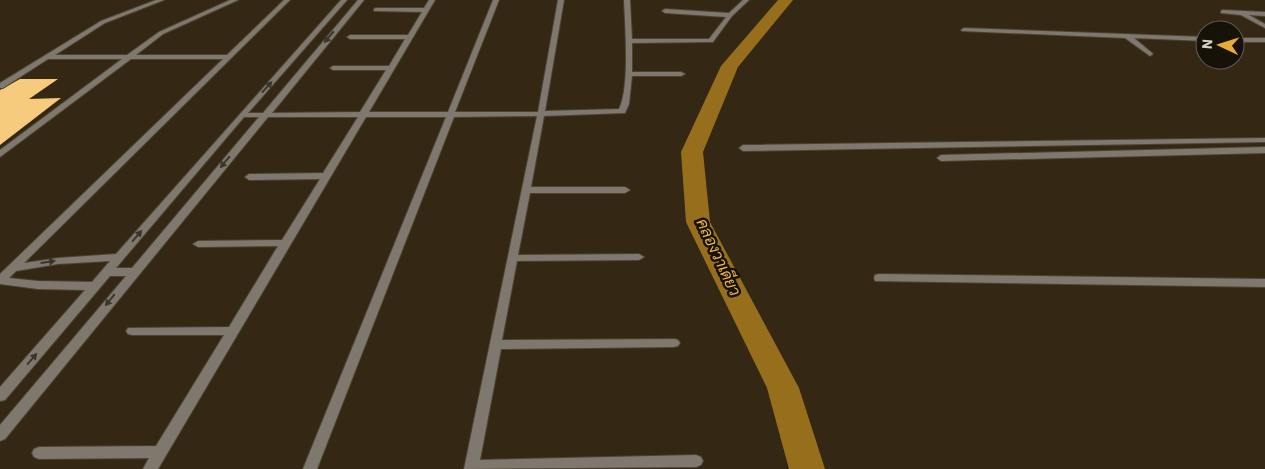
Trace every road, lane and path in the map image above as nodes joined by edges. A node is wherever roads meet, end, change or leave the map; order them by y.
1 (161, 0) edge
2 (235, 0) edge
3 (287, 0) edge
4 (344, 0) edge
5 (361, 0) edge
6 (432, 0) edge
7 (496, 0) edge
8 (562, 0) edge
9 (627, 0) edge
10 (746, 0) edge
11 (376, 10) dead end
12 (426, 10) junction
13 (665, 10) dead end
14 (1223, 12) dead end
15 (1241, 13) junction
16 (1265, 14) edge
17 (730, 16) junction
18 (1265, 26) edge
19 (964, 30) dead end
20 (350, 37) dead end
21 (408, 37) junction
22 (1128, 37) junction
23 (1195, 39) edge
24 (1245, 40) edge
25 (1265, 40) edge
26 (628, 42) junction
27 (1150, 54) dead end
28 (128, 56) junction
29 (45, 57) junction
30 (228, 57) junction
31 (333, 68) dead end
32 (390, 68) junction
33 (628, 74) junction
34 (681, 74) dead end
35 (0, 86) edge
36 (450, 114) junction
37 (541, 114) junction
38 (242, 115) junction
39 (264, 115) junction
40 (362, 115) junction
41 (1265, 140) edge
42 (742, 148) dead end
43 (1265, 150) edge
44 (0, 154) edge
45 (941, 158) dead end
46 (326, 176) junction
47 (249, 177) dead end
48 (525, 190) junction
49 (625, 190) dead end
50 (286, 243) junction
51 (198, 244) dead end
52 (119, 257) junction
53 (639, 257) dead end
54 (512, 258) junction
55 (12, 268) junction
56 (0, 271) edge
57 (107, 272) junction
58 (133, 272) junction
59 (879, 278) dead end
60 (0, 280) edge
61 (1265, 283) edge
62 (94, 286) junction
63 (132, 331) dead end
64 (234, 331) junction
65 (674, 343) dead end
66 (495, 345) junction
67 (0, 396) edge
68 (0, 435) edge
69 (160, 452) junction
70 (39, 453) dead end
71 (696, 461) dead end
72 (471, 468) edge
73 (150, 469) edge
74 (310, 469) edge

1 - 29 street
2 - 28 street
3 - 30 street
38 -> 4 street
5 -> 39 street
6 - 12 street
7 - 36 street
8 - 37 street
9 - 26 street
10 - 17 street
11 - 12 street
12 - 21 street
13 - 17 street
14 - 15 street
15 - 16 street
15 - 18 street
17 - 26 street
19 - 22 street
20 - 21 street
21 - 32 street
22 - 23 street
22 - 27 street
24 - 25 street
26 - 33 street
28 - 29 street
28 - 30 street
28 - 44 street
29 - 35 street
30 - 55 street
31 - 32 street
32 - 40 street
33 - 34 street
33 - 37 street
36 - 37 street
36 - 40 street
36 - 74 street
37 - 48 street
38 - 39 street
52 -> 38 street
39 - 40 street
39 -> 58 street
40 - 46 street
41 - 42 street
43 - 45 street
46 - 47 street
46 - 50 street
48 - 49 street
48 - 54 street
50 - 51 street
50 - 64 street
55 -> 52 street
52 - 57 street
53 - 54 street
54 - 66 street
55 - 56 street
55 - 60 street
57 - 58 street
57 - 62 street
58 -> 68 street
59 - 61 street
60 - 62 street
67 -> 62 street
63 - 64 street
64 - 69 street
65 - 66 street
66 - 72 street
69 - 70 street
69 - 73 street
71 - 72 street

